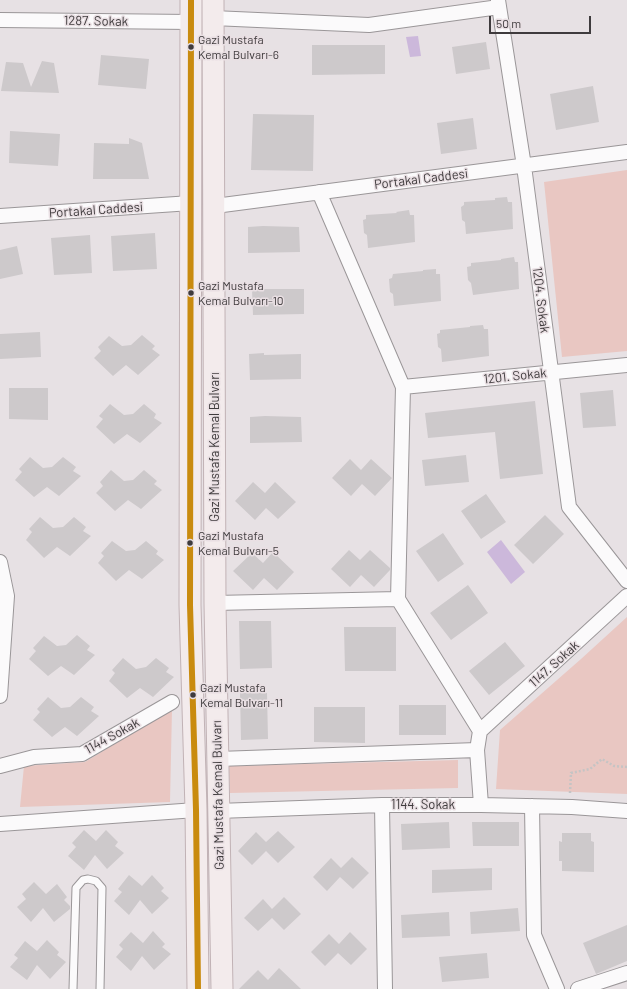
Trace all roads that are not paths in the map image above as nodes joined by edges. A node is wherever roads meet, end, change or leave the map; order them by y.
1 (191, 0) edge
2 (498, 3) edge
3 (213, 9) edge
4 (0, 20) edge
5 (191, 22) junction
6 (627, 152) edge
7 (524, 166) junction
8 (320, 192) junction
9 (191, 204) junction
10 (214, 206) junction
11 (0, 216) edge
12 (627, 365) edge
13 (550, 372) junction
14 (403, 387) junction
15 (0, 562) edge
16 (627, 581) edge
17 (627, 596) edge
18 (4, 597) edge
19 (398, 600) junction
20 (215, 604) junction
21 (0, 696) edge
22 (172, 702) dead end
23 (480, 731) junction
24 (477, 750) junction
25 (218, 759) junction
26 (0, 766) edge
27 (382, 805) junction
28 (481, 805) junction
29 (532, 806) junction
30 (196, 810) junction
31 (218, 811) junction
32 (627, 811) edge
33 (0, 824) edge
34 (627, 973) edge
35 (73, 989) edge
36 (100, 989) edge
37 (198, 989) edge
38 (222, 989) edge
39 (385, 989) edge
40 (556, 989) edge
41 (578, 989) edge

1 - 5 main road, Gazi Mustafa Kemal Bulvarı
2 - 3 street
2 - 7 street, 1204. Sokak
3 - 10 main road, Gazi Mustafa Kemal Bulvarı
4 - 5 street, 1287. Sokak
5 - 9 main road, Gazi Mustafa Kemal Bulvarı
6 - 7 street, Portakal Caddesi
7 - 8 street, Portakal Caddesi
7 - 13 street, 1204. Sokak
8 - 10 street, Portakal Caddesi
8 - 14 street
9 - 11 street, Portakal Caddesi
9 - 30 main road, Gazi Mustafa Kemal Bulvarı
10 - 20 main road, Gazi Mustafa Kemal Bulvarı
12 - 13 street, 1201. Sokak
13 - 14 street, 1201. Sokak
13 - 16 street, 1204. Sokak
14 - 19 street
15 - 18 street
17 - 23 street, 1147. Sokak
18 - 21 street
19 - 20 street
19 - 23 street
20 - 25 main road, Gazi Mustafa Kemal Bulvarı
22 - 26 street, 1144 Sokak
23 - 24 street
24 - 25 street
24 - 28 street
25 - 31 main road, Gazi Mustafa Kemal Bulvarı
27 - 28 street, 1144. Sokak
27 - 31 street, 1144. Sokak
27 - 39 street
28 - 29 street, 1144. Sokak
29 - 32 street, 1144. Sokak
29 - 40 street
30 - 33 street
30 - 37 main road, Gazi Mustafa Kemal Bulvarı
31 - 38 main road, Gazi Mustafa Kemal Bulvarı
34 - 41 street
35 - 36 lane

